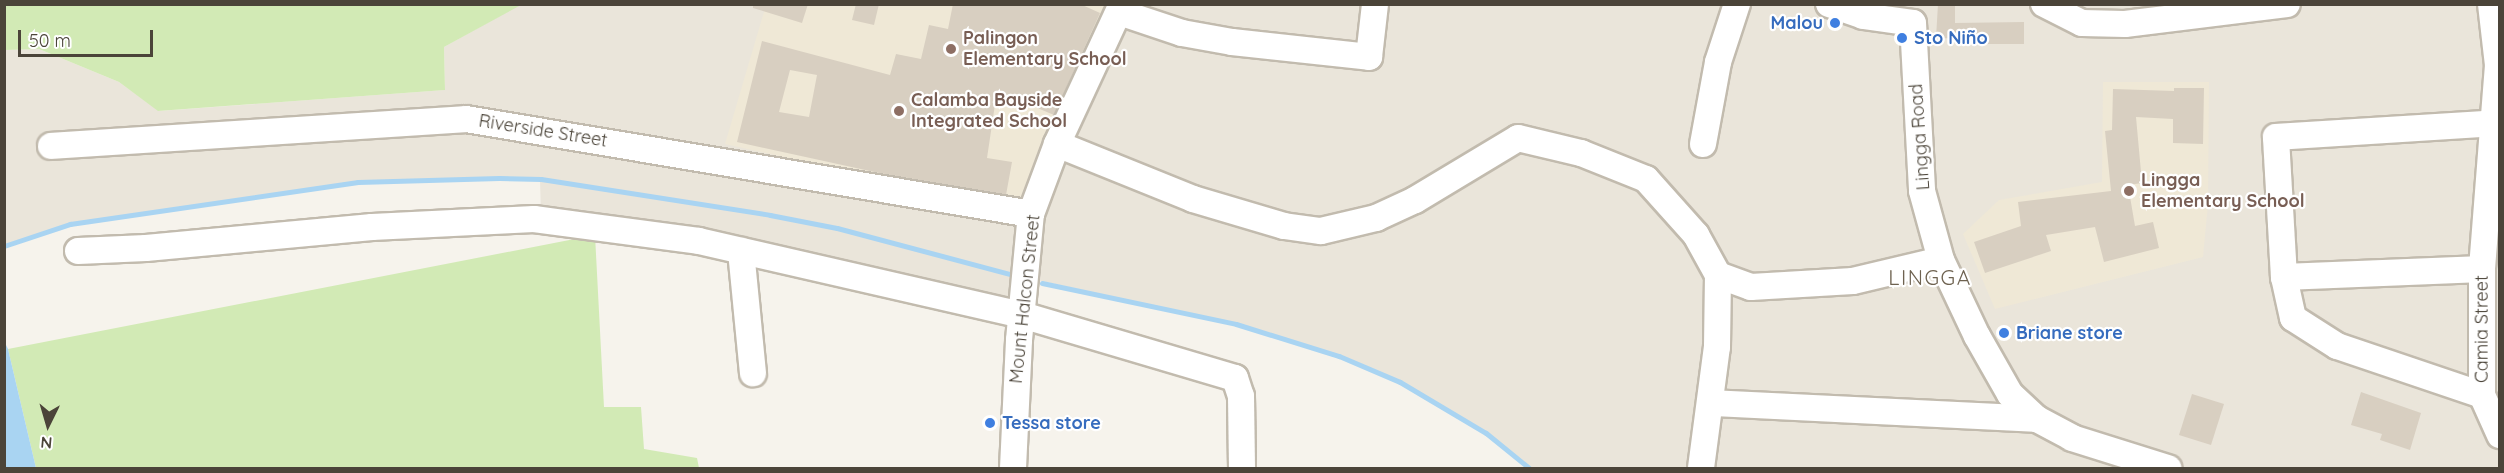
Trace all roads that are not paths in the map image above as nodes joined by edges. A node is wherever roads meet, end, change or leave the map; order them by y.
1 (1375, 4) edge
2 (1737, 4) edge
3 (1829, 4) edge
4 (2044, 4) edge
5 (2287, 4) edge
6 (2492, 4) edge
7 (1120, 8) edge
8 (1912, 14) edge
9 (2125, 14) edge
10 (2496, 123) junction
11 (1057, 144) junction
12 (1703, 144) dead end
13 (51, 146) dead end
14 (1031, 214) junction
15 (78, 251) dead end
16 (741, 251) junction
17 (1941, 260) junction
18 (2482, 269) junction
19 (1718, 275) junction
20 (2284, 277) junction
21 (1022, 315) junction
22 (753, 373) dead end
23 (2482, 395) junction
24 (1712, 403) junction
25 (2037, 419) junction
26 (2499, 435) edge
27 (1013, 468) edge
28 (1242, 468) edge
29 (1701, 468) edge
30 (2168, 468) edge

1 - 7 street
2 - 12 street
3 - 8 street, Lingga Road
4 - 9 street
5 - 9 street
6 - 10 street, Camia Street
7 - 11 street, Mount Halcon Street
8 - 17 street, Lingga Road
10 - 18 street, Camia Street
10 - 20 street
11 - 14 street, Mount Halcon Street
11 - 19 street
13 - 14 street, Riverside Street
14 - 21 street, Mount Halcon Street
15 - 16 street
16 - 21 street
16 - 22 street
17 - 19 street
17 - 25 street, Lingga Road
18 - 20 street
18 - 23 street, Camia Street
19 - 24 street
20 - 23 street
21 - 27 street, Mount Halcon Street
21 - 28 street
23 - 26 street, Camia Street
24 - 25 street
24 - 29 street
25 - 30 street, Lingga Road

